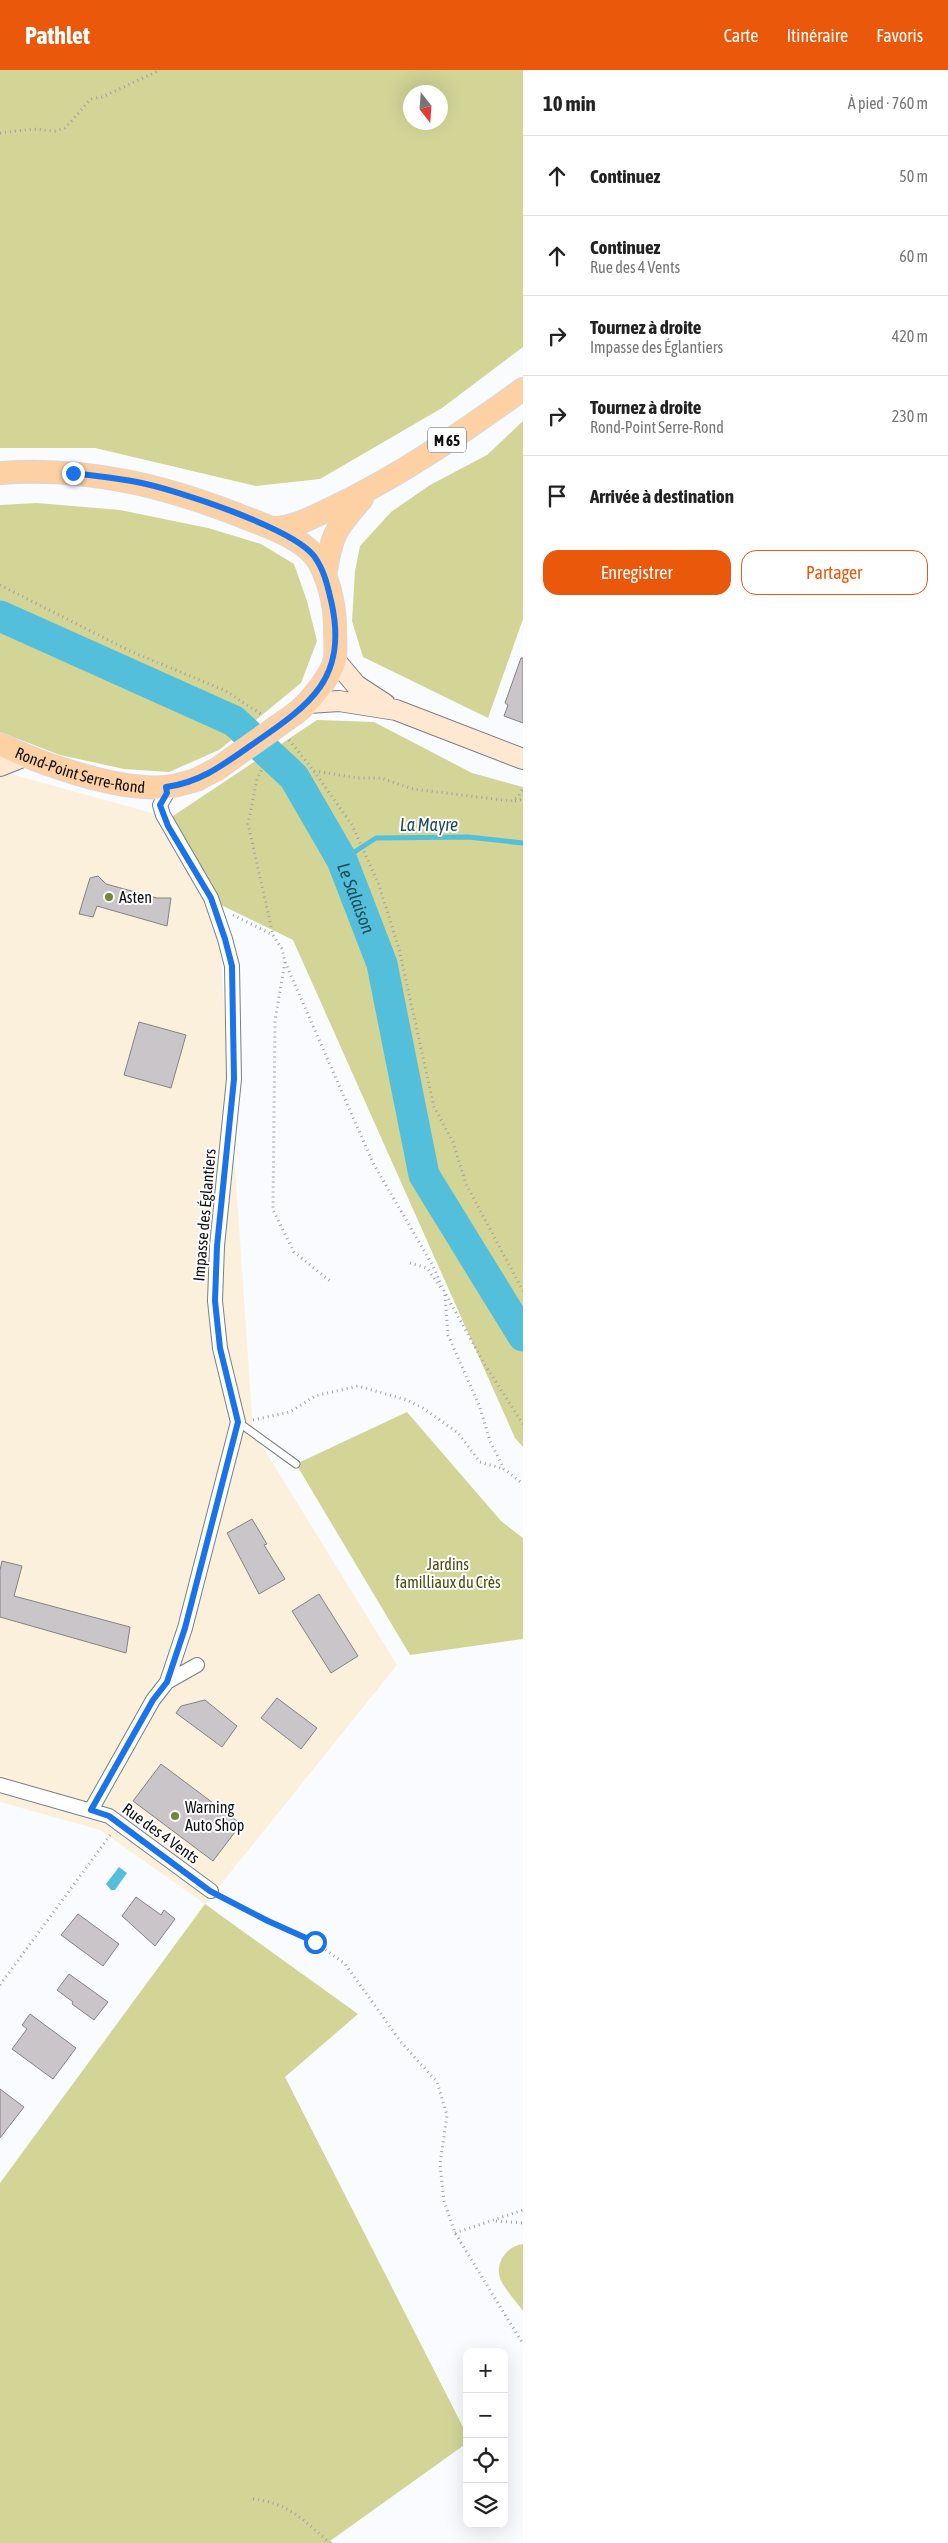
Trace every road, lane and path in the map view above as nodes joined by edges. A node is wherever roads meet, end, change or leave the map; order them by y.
1 (160, 70) edge
2 (0, 133) edge
3 (523, 389) edge
4 (0, 472) edge
5 (370, 490) junction
6 (273, 528) junction
7 (325, 575) junction
8 (335, 660) junction
9 (302, 708) junction
10 (396, 710) junction
11 (288, 739) dead end
12 (0, 744) edge
13 (282, 744) dead end
14 (270, 754) dead end
15 (25, 756) junction
16 (523, 759) edge
17 (0, 766) edge
18 (314, 770) dead end
19 (166, 787) junction
20 (523, 800) edge
21 (512, 801) dead end
22 (211, 898) junction
23 (273, 935) junction
24 (285, 962) junction
25 (410, 1263) dead end
26 (330, 1281) dead end
27 (523, 1291) edge
28 (445, 1293) junction
29 (238, 1422) junction
30 (523, 1424) edge
31 (296, 1464) dead end
32 (504, 1469) junction
33 (523, 1484) edge
34 (197, 1665) dead end
35 (167, 1682) junction
36 (0, 1786) edge
37 (91, 1810) junction
38 (119, 1823) junction
39 (210, 1891) joint
40 (0, 1985) edge
41 (523, 2210) edge
42 (493, 2220) junction
43 (523, 2223) edge
44 (455, 2233) junction
45 (523, 2344) edge
46 (253, 2499) dead end
47 (330, 2543) edge

1 - 2 path
3 - 5 main road, M 65
4 - 6 main road
5 - 6 main road, M 65
5 - 7 main road, M 65
6 - 7 main road
7 - 8 main road
8 - 9 main road, Rond-Point Serre-Rond
8 - 10 main road
9 - 10 main road
9 - 19 main road, Rond-Point Serre-Rond, bridge
10 - 16 main road
11 - 13 path
12 - 15 main road, Rond-Point Serre-Rond
14 - 23 path
15 - 17 main road
15 - 19 main road, Rond-Point Serre-Rond
18 - 27 path
19 - 22 street, Impasse des Églantiers
20 - 21 path
22 - 23 path
22 - 29 street, Impasse des Églantiers
23 - 24 path
24 - 26 path
24 - 28 path
25 - 28 path
28 - 30 path
28 - 32 path
29 - 31 lane
29 - 32 path
29 - 35 street, Impasse des Églantiers
32 - 33 path
34 - 35 street, Impasse des Églantiers
35 - 37 street, Impasse des Églantiers
36 - 37 street, Rue des 4 Vents
37 - 38 street, Rue des 4 Vents
38 - 39 street, Rue des 4 Vents
38 - 40 path
39 - 44 path
41 - 42 path
42 - 43 path
42 - 44 path
44 - 45 path
46 - 47 path

